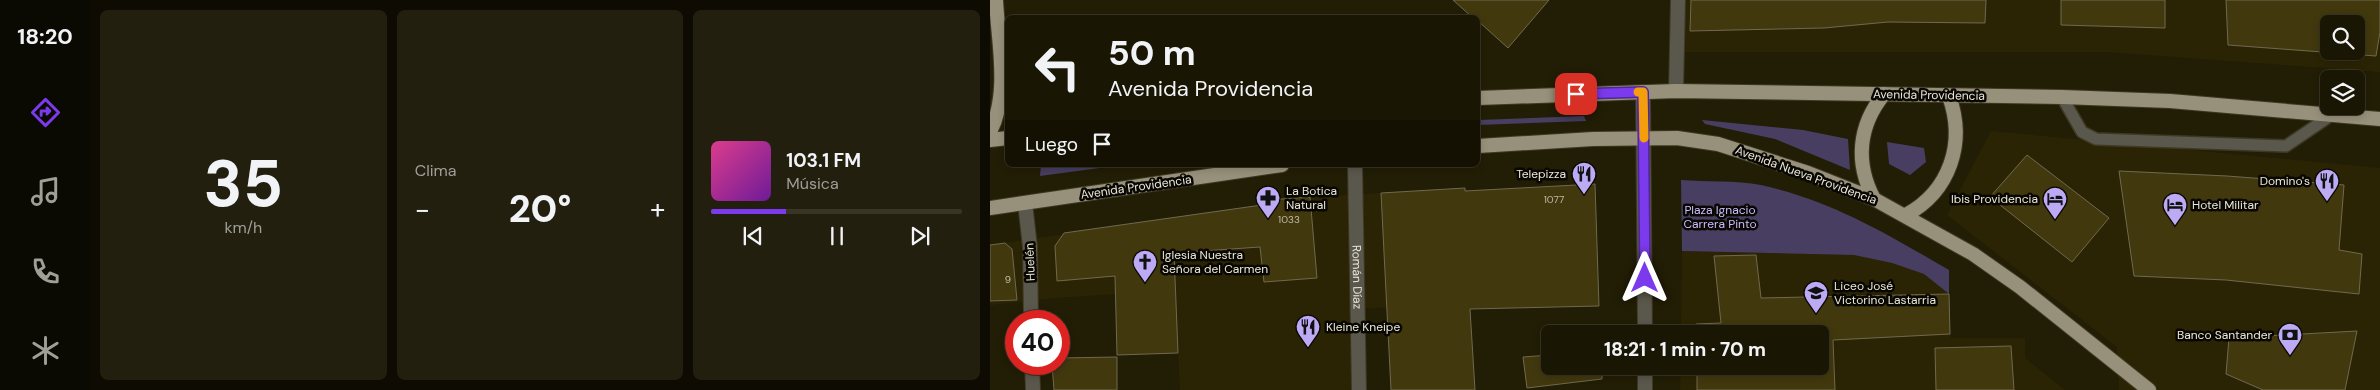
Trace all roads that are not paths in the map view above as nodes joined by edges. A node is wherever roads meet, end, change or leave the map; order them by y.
1 (996, 0) edge
2 (1678, 0) edge
3 (1676, 91) junction
4 (1643, 92) junction
5 (1884, 94) junction
6 (1949, 96) junction
7 (2062, 97) junction
8 (1480, 98) edge
9 (2320, 113) edge
10 (2332, 115) edge
11 (2342, 115) edge
12 (2380, 119) edge
13 (990, 132) edge
14 (1005, 138) edge
15 (1644, 138) junction
16 (990, 140) edge
17 (1480, 146) edge
18 (1268, 167) edge
19 (1355, 167) edge
20 (1874, 198) junction
21 (1025, 203) junction
22 (990, 208) edge
23 (1906, 215) junction
24 (1031, 310) edge
25 (1645, 325) edge
26 (1032, 375) edge
27 (1645, 375) edge
28 (1033, 390) edge
29 (1359, 390) edge
30 (1646, 390) edge
31 (2149, 390) edge

1 - 13 main road
2 - 3 street
3 - 4 main road, Avenida Providencia
3 - 5 main road, Avenida Providencia
4 - 8 main road, Avenida Providencia
4 - 15 street
5 - 6 main road, Avenida Providencia
5 - 20 main road
6 - 7 main road, Avenida Providencia
6 - 23 main road
7 - 9 main road, Avenida Providencia
7 - 10 lane
11 - 12 main road, Avenida Providencia
14 - 16 main road
15 - 17 main road
15 - 20 main road, Avenida Nueva Providencia
15 - 25 street
18 - 21 main road, Avenida Providencia
19 - 29 street, Román Díaz
20 - 23 main road, Avenida Nueva Providencia
21 - 22 main road, Avenida Providencia
21 - 24 street, Huelén
23 - 31 main road, Avenida Nueva Providencia
26 - 28 street
27 - 30 street

